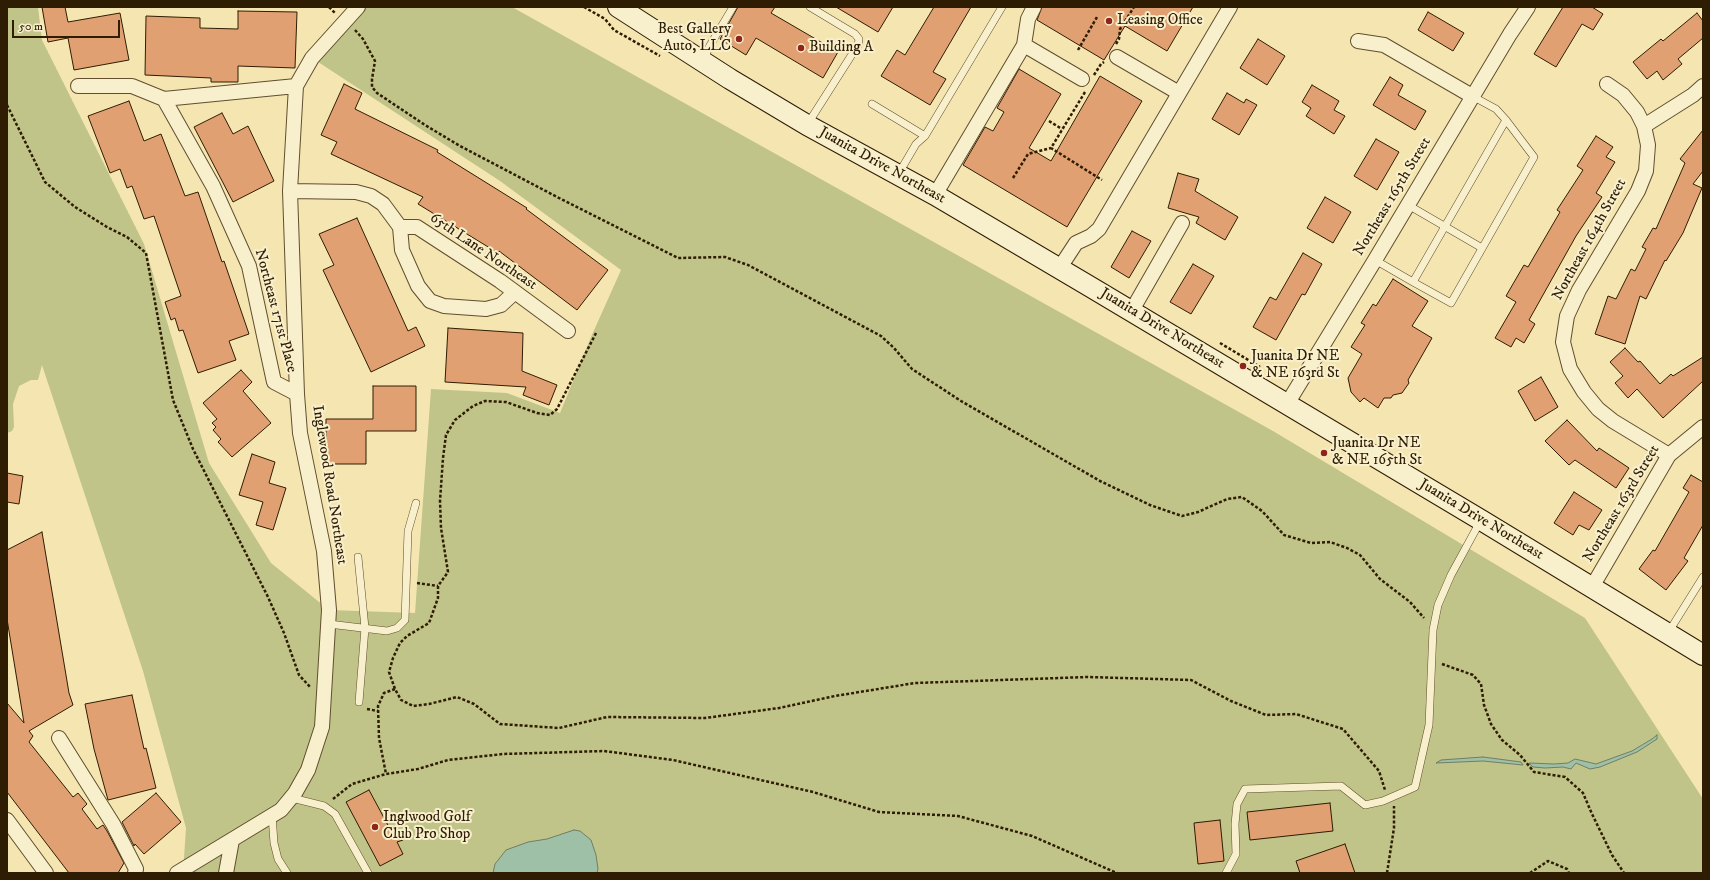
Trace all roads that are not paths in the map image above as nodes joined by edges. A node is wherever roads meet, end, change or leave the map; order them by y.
1 (358, 7) edge
2 (618, 7) edge
3 (733, 7) edge
4 (810, 7) edge
5 (1002, 7) edge
6 (1034, 7) edge
7 (1230, 7) edge
8 (1528, 7) edge
9 (1358, 41) dead end
10 (1024, 45) junction
11 (1112, 56) road end
12 (703, 62) junction
13 (1087, 83) road end
14 (1607, 84) dead end
15 (78, 86) dead end
16 (296, 86) junction
17 (1703, 86) edge
18 (1179, 93) junction
19 (1472, 96) junction
20 (164, 99) junction
21 (872, 104) dead end
22 (1506, 120) junction
23 (807, 125) junction
24 (1644, 126) junction
25 (924, 136) junction
26 (898, 175) junction
27 (290, 190) junction
28 (935, 195) junction
29 (1408, 206) junction
30 (1182, 224) dead end
31 (1445, 226) junction
32 (400, 227) junction
33 (1482, 248) junction
34 (1375, 260) junction
35 (1059, 269) junction
36 (1413, 282) junction
37 (515, 292) junction
38 (1131, 312) junction
39 (568, 331) dead end
40 (297, 394) junction
41 (1287, 404) junction
42 (1703, 427) edge
43 (1670, 455) junction
44 (416, 503) dead end
45 (1481, 520) junction
46 (358, 557) dead end
47 (1703, 577) edge
48 (1592, 587) junction
49 (329, 624) junction
50 (365, 628) junction
51 (1667, 633) junction
52 (1703, 655) edge
53 (359, 702) dead end
54 (59, 738) dead end
55 (292, 798) junction
56 (272, 816) junction
57 (7, 820) edge
58 (232, 840) junction
59 (46, 873) edge
60 (135, 873) edge
61 (177, 873) edge
62 (226, 873) edge
63 (286, 873) edge
64 (368, 873) edge
65 (1226, 873) edge

1 - 16 street, Inglewood Road Northeast
2 - 12 main road, Juanita Drive Northeast
3 - 12 lane
4 - 23 lane
5 - 25 lane
6 - 10 street
7 - 18 street
8 - 19 street, Northeast 165th Street
9 - 19 street
10 - 13 street
10 - 28 street
11 - 18 street
12 - 23 main road, Juanita Drive Northeast
14 - 24 street, Northeast 164th Street
15 - 20 street
16 - 20 street
16 - 27 street, Inglewood Road Northeast
17 - 24 street
18 - 35 street
19 - 22 lane
19 - 29 street, Northeast 165th Street
20 - 40 street, Northeast 171st Place
21 - 25 lane
22 - 31 lane
22 - 33 lane
23 - 26 main road, Juanita Drive Northeast
24 - 43 street, Northeast 164th Street
25 - 26 lane
26 - 28 main road, Juanita Drive Northeast
27 - 32 street
27 - 40 street, Inglewood Road Northeast
28 - 35 main road, Juanita Drive Northeast
29 - 31 lane
29 - 34 street, Northeast 165th Street
30 - 38 street
31 - 33 lane
31 - 36 lane
32 - 37 street, 65th Lane Northeast
32 - 37 street
33 - 36 lane
34 - 36 lane
34 - 41 street, Northeast 165th Street
35 - 38 main road, Juanita Drive Northeast
37 - 39 street, 65th Lane Northeast
38 - 41 main road, Juanita Drive Northeast
40 - 49 street, Inglewood Road Northeast
41 - 45 main road, Juanita Drive Northeast
42 - 43 street, Northeast 163rd Street
43 - 48 street, Northeast 163rd Street
44 - 50 lane
45 - 48 main road, Juanita Drive Northeast
45 - 65 lane
46 - 50 lane
47 - 51 lane
48 - 51 main road, Juanita Drive Northeast
49 - 50 lane
49 - 55 street, Inglewood Road Northeast
50 - 53 lane
51 - 52 main road, Juanita Drive Northeast
54 - 60 street
55 - 56 street, Inglewood Road Northeast
55 - 64 lane
56 - 58 street, Inglewood Road Northeast
56 - 63 lane
57 - 59 street
58 - 61 street, Inglewood Road Northeast
58 - 62 street

